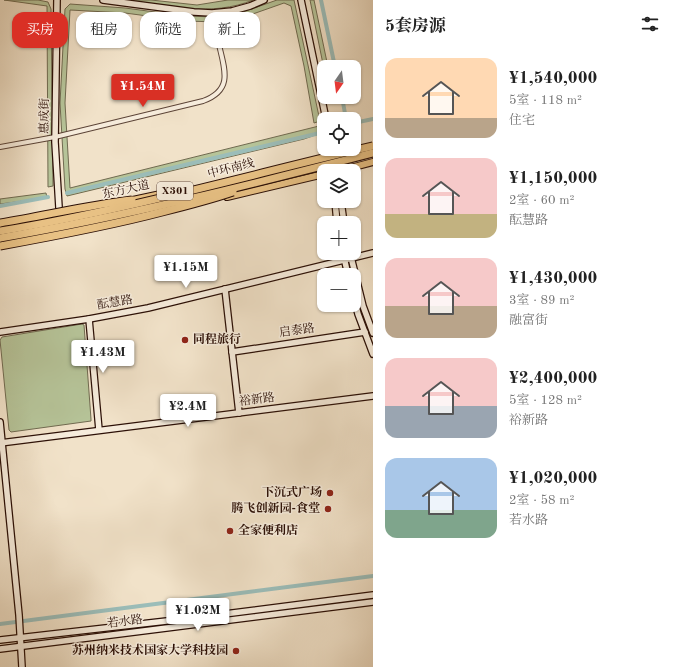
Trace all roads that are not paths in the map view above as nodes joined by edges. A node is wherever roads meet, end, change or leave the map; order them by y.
1 (57, 0) edge
2 (103, 0) edge
3 (264, 0) edge
4 (301, 0) edge
5 (131, 1) edge
6 (222, 12) edge
7 (204, 13) edge
8 (219, 48) edge
9 (325, 112) edge
10 (55, 137) junction
11 (373, 144) edge
12 (361, 147) edge
13 (0, 148) edge
14 (373, 153) edge
15 (317, 155) edge
16 (373, 162) edge
17 (361, 165) edge
18 (317, 176) edge
19 (265, 181) junction
20 (172, 195) junction
21 (59, 216) junction
22 (0, 225) edge
23 (0, 231) edge
24 (61, 232) junction
25 (0, 238) edge
26 (0, 243) edge
27 (0, 246) edge
28 (373, 253) edge
29 (361, 255) edge
30 (344, 260) joint
31 (351, 260) edge
32 (346, 268) edge
33 (225, 289) junction
34 (358, 312) edge
35 (89, 319) junction
36 (373, 331) edge
37 (0, 332) edge
38 (365, 332) junction
39 (232, 352) junction
40 (373, 354) edge
41 (373, 396) edge
42 (239, 413) junction
43 (0, 422) edge
44 (99, 430) junction
45 (1, 443) edge
46 (373, 596) edge
47 (373, 602) edge
48 (21, 637) junction
49 (0, 640) edge
50 (20, 646) junction
51 (0, 649) edge
52 (22, 667) edge

1 - 10 street, 惠成街
2 - 5 street
3 - 6 street
4 - 9 street
5 - 7 street
8 - 10 street
10 - 13 street
10 - 21 street, 惠成街
11 - 12 main road
11 - 20 highway, 中环南线, bridge
14 - 19 highway, 中环南线, bridge
15 - 21 main road, 东方大道 / X301
16 - 17 main road
18 - 24 main road, X301
19 - 25 highway, 中环南线, bridge
19 - 27 highway, bridge
20 - 22 highway, bridge
20 - 23 highway, 中环南线, bridge
21 - 22 main road, 东方大道 / X301
21 - 24 street, 惠成街
24 - 26 main road, X301
28 - 29 street, 酝慧路
30 - 32 street
30 - 33 street, 酝慧路
31 - 36 street
33 - 35 street, 酝慧路
33 - 39 street
34 - 38 street
35 - 37 street, 酝慧路
35 - 44 street
38 - 39 street, 启泰路
38 - 40 street
39 - 42 street
41 - 42 street, 裕新路
42 - 44 street, 裕新路
43 - 45 street
44 - 45 street, 裕新路
45 - 48 street
46 - 48 street, 若水路
47 - 50 street, 若水路
48 - 49 street, 若水路
48 - 50 street
50 - 51 street, 若水路
50 - 52 street

